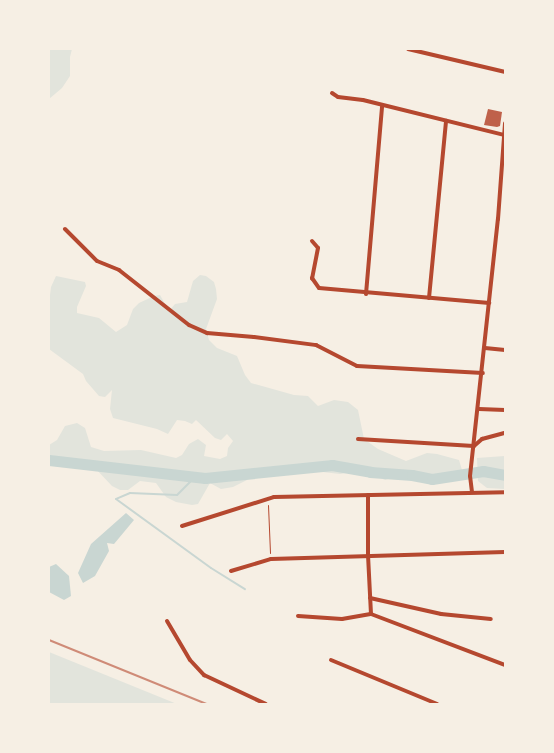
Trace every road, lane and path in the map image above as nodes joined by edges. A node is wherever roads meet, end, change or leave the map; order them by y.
1 (408, 49) edge
2 (505, 72) edge
3 (332, 93) dead end
4 (382, 106) junction
5 (446, 121) junction
6 (505, 123) edge
7 (504, 135) junction
8 (498, 219) junction
9 (505, 219) edge
10 (64, 229) dead end
11 (312, 241) dead end
12 (366, 294) junction
13 (429, 298) junction
14 (489, 303) junction
15 (485, 348) junction
16 (505, 350) edge
17 (482, 373) junction
18 (479, 409) junction
19 (505, 410) edge
20 (505, 433) edge
21 (358, 438) dead end
22 (474, 446) junction
23 (472, 492) junction
24 (505, 492) edge
25 (368, 495) junction
26 (268, 498) junction
27 (182, 526) dead end
28 (505, 552) edge
29 (368, 555) junction
30 (271, 559) junction
31 (231, 571) dead end
32 (370, 598) junction
33 (371, 614) junction
34 (298, 616) dead end
35 (491, 619) dead end
36 (167, 621) dead end
37 (331, 660) dead end
38 (505, 665) edge
39 (266, 704) edge
40 (437, 704) edge

1 - 2 street
3 - 4 street
4 - 5 street
4 - 12 street
5 - 7 street
5 - 13 street
6 - 7 street
7 - 8 street
8 - 9 street
8 - 14 street
10 - 17 street
11 - 12 street
12 - 13 street
13 - 14 street
14 - 15 street
15 - 16 street
15 - 17 street
17 - 18 street
18 - 19 street
18 - 22 street
20 - 22 street
21 - 22 street
22 - 23 street
23 - 24 street
23 - 25 street
25 - 26 street
25 - 29 street
26 - 27 street
26 - 30 path
28 - 29 street
29 - 30 street
29 - 32 street
30 - 31 street
32 - 33 street
32 - 35 street
33 - 34 street
33 - 38 street
36 - 39 street
37 - 40 street

